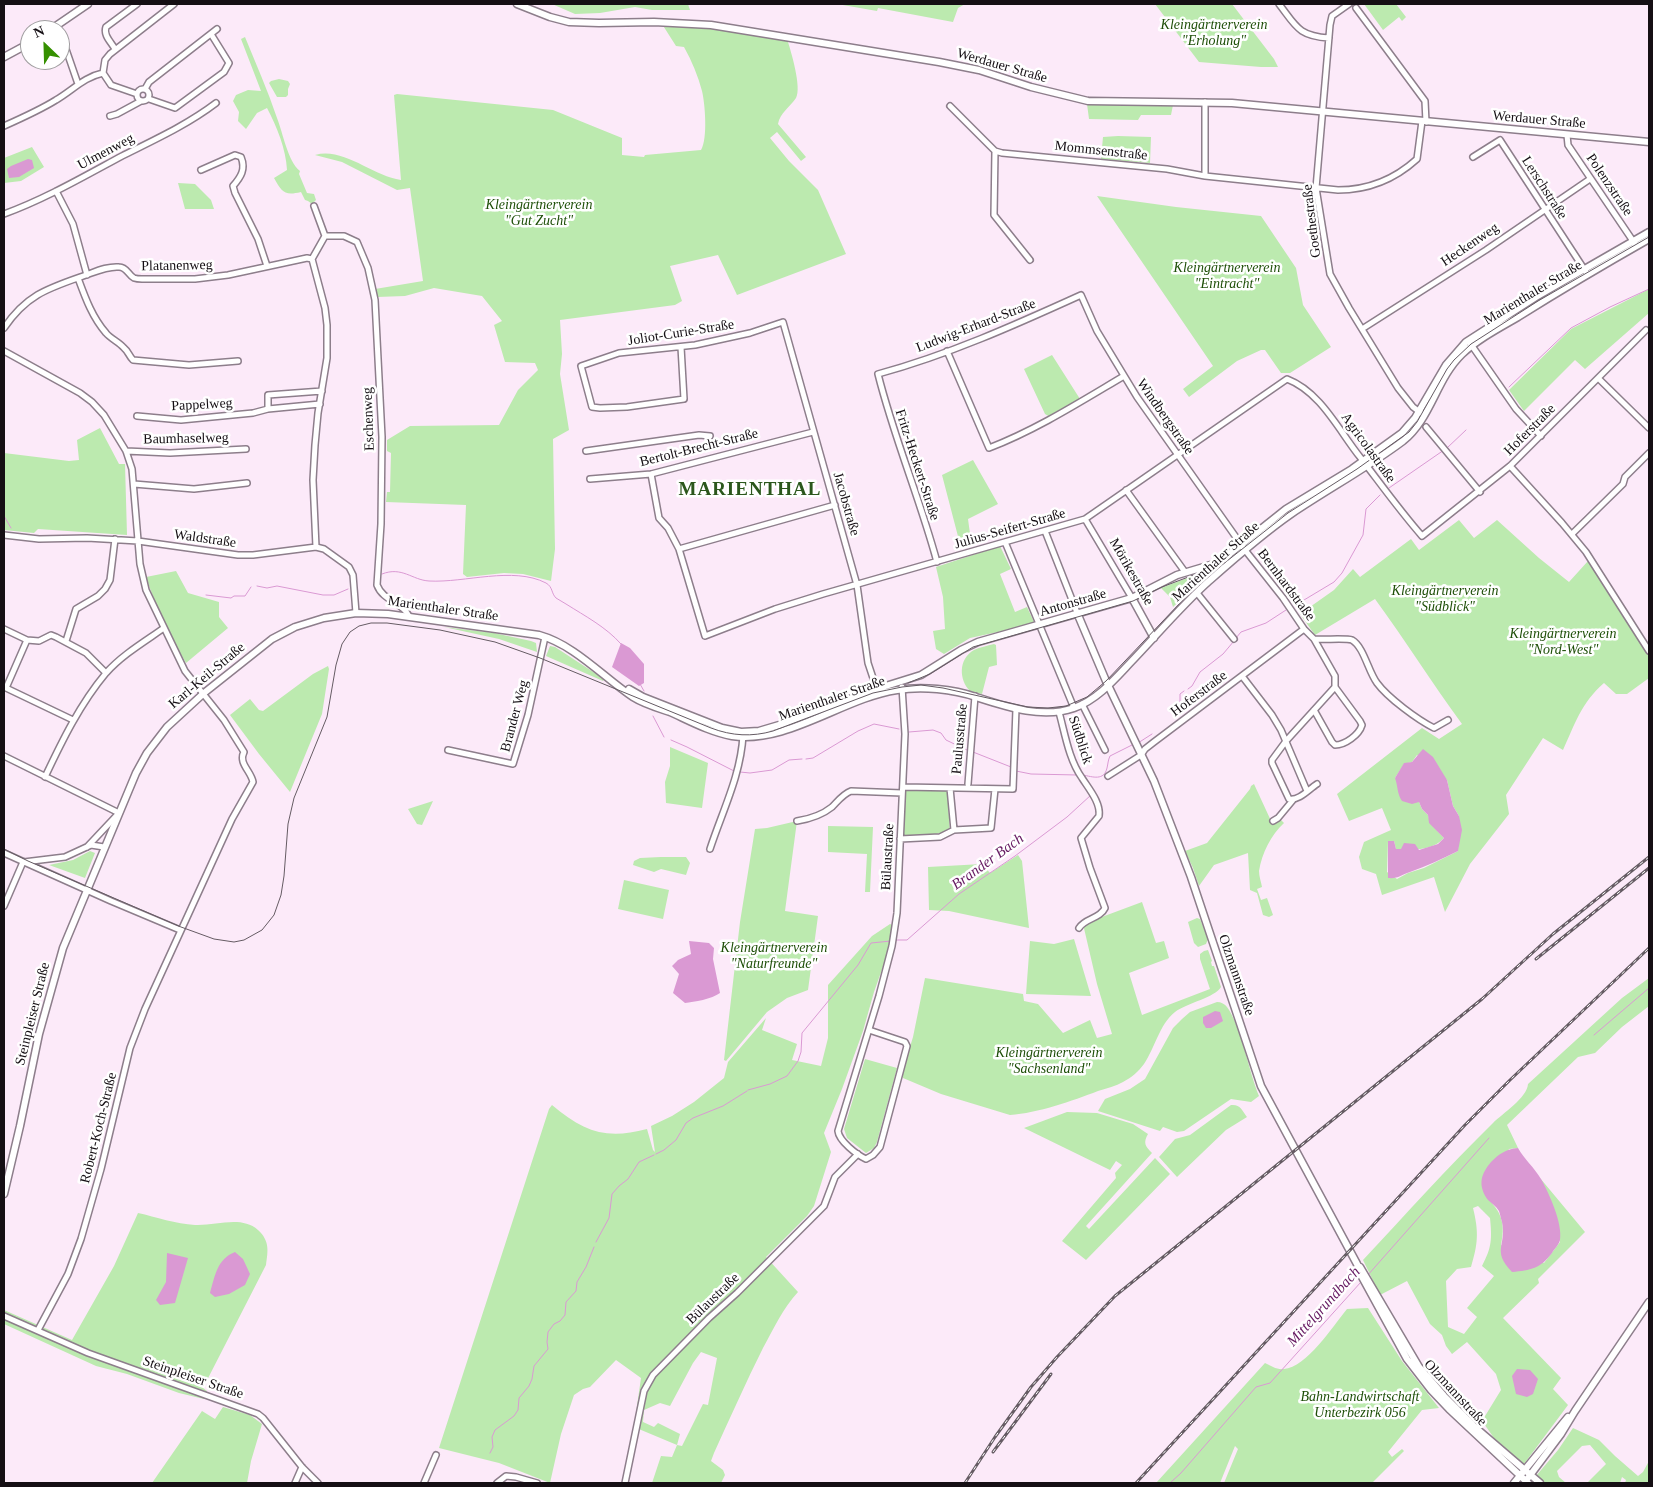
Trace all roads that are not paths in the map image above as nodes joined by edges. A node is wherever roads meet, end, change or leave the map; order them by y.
1 (88, 4) edge
2 (137, 4) edge
3 (174, 4) edge
4 (517, 4) edge
5 (1279, 4) edge
6 (1349, 4) edge
7 (1356, 8) dead end
8 (69, 20) edge
9 (217, 29) dead end
10 (211, 34) junction
11 (1329, 38) junction
12 (20, 48) edge
13 (115, 49) junction
14 (4, 57) edge
15 (70, 61) edge
16 (103, 73) junction
17 (78, 84) junction
18 (145, 88) junction
19 (136, 94) junction
20 (148, 98) junction
21 (141, 101) junction
22 (1205, 102) junction
23 (216, 103) dead end
24 (950, 106) dead end
25 (1323, 112) junction
26 (110, 116) dead end
27 (1424, 121) junction
28 (4, 126) edge
29 (1567, 135) junction
30 (1649, 142) edge
31 (995, 151) junction
32 (1473, 158) dead end
33 (201, 170) dead end
34 (1205, 176) junction
35 (1590, 179) junction
36 (1316, 188) junction
37 (56, 191) junction
38 (314, 206) dead end
39 (1545, 209) junction
40 (4, 214) edge
41 (1649, 232) edge
42 (325, 236) junction
43 (1649, 238) edge
44 (1635, 244) junction
45 (312, 259) junction
46 (1030, 260) dead end
47 (267, 266) junction
48 (1586, 272) junction
49 (87, 275) junction
50 (78, 278) junction
51 (1081, 295) joint
52 (783, 322) joint
53 (4, 328) edge
54 (1362, 329) junction
55 (1646, 330) dead end
56 (1470, 343) junction
57 (681, 347) junction
58 (4, 351) edge
59 (947, 351) junction
60 (238, 361) dead end
61 (878, 374) joint
62 (1124, 376) junction
63 (1598, 378) junction
64 (1289, 379) joint
65 (322, 391) junction
66 (320, 404) junction
67 (268, 409) junction
68 (1421, 413) junction
69 (137, 416) dead end
70 (1426, 427) dead end
71 (1649, 428) edge
72 (813, 432) junction
73 (710, 436) dead end
74 (1541, 436) junction
75 (246, 449) dead end
76 (126, 451) junction
77 (586, 451) dead end
78 (1649, 453) edge
79 (1178, 455) junction
80 (1365, 463) junction
81 (1510, 466) junction
82 (651, 474) junction
83 (590, 479) dead end
84 (247, 483) dead end
85 (134, 484) junction
86 (1126, 490) junction
87 (1480, 492) junction
88 (835, 505) junction
89 (1085, 519) junction
90 (1045, 531) junction
91 (1572, 534) junction
92 (4, 535) edge
93 (1422, 536) joint
94 (115, 540) junction
95 (138, 540) junction
96 (1005, 542) junction
97 (316, 547) junction
98 (1243, 548) junction
99 (679, 549) junction
100 (937, 562) junction
101 (1185, 572) junction
102 (857, 585) junction
103 (1197, 593) junction
104 (1132, 598) junction
105 (356, 613) junction
106 (1078, 615) junction
107 (410, 616) junction
108 (1039, 625) junction
109 (164, 628) junction
110 (4, 629) edge
111 (1304, 629) junction
112 (545, 637) junction
113 (1154, 638) junction
114 (1234, 639) dead end
115 (1314, 639) junction
116 (27, 640) junction
117 (66, 641) junction
118 (1649, 651) edge
119 (106, 673) junction
120 (922, 675) junction
121 (1242, 676) junction
122 (910, 679) joint
123 (902, 685) junction
124 (1108, 686) junction
125 (5, 687) edge
126 (1334, 687) junction
127 (923, 688) junction
128 (877, 691) junction
129 (204, 694) junction
130 (975, 696) junction
131 (1082, 704) junction
132 (1074, 708) junction
133 (1016, 709) junction
134 (1314, 710) junction
135 (1059, 712) junction
136 (73, 720) junction
137 (1448, 720) dead end
138 (742, 734) junction
139 (1286, 741) junction
140 (448, 750) dead end
141 (1105, 750) dead end
142 (1141, 755) junction
143 (4, 756) edge
144 (1108, 776) dead end
145 (45, 777) junction
146 (968, 784) dead end
147 (1317, 784) dead end
148 (950, 788) junction
149 (995, 789) junction
150 (903, 790) junction
151 (1307, 790) junction
152 (1294, 800) junction
153 (118, 813) junction
154 (797, 821) dead end
155 (1273, 821) dead end
156 (954, 830) junction
157 (900, 838) junction
158 (104, 846) junction
159 (87, 847) junction
160 (710, 850) dead end
161 (4, 852) edge
162 (23, 862) junction
163 (87, 890) junction
164 (4, 906) edge
165 (1078, 928) dead end
166 (180, 930) junction
167 (869, 1030) junction
168 (858, 1154) junction
169 (4, 1194) edge
170 (1649, 1302) edge
171 (4, 1316) edge
172 (38, 1330) junction
173 (436, 1455) dead end
174 (302, 1466) junction
175 (1525, 1478) edge
176 (526, 1482) edge
177 (294, 1483) edge
178 (318, 1483) edge
179 (424, 1483) edge
180 (497, 1483) edge
181 (537, 1483) edge
182 (625, 1483) edge
183 (1514, 1483) edge
184 (1540, 1483) edge

1 - 8 main road
2 - 13 street
3 - 13 street
4 - 22 main road, Werdauer Straße
5 - 11 street
6 - 11 street, Goethestraße
7 - 27 street
9 - 10 street
10 - 18 street
10 - 20 street
11 - 25 street, Goethestraße
12 - 14 main road
13 - 16 street
15 - 17 street
16 - 17 street
16 - 19 street
17 - 28 street
18 - 19 street
18 - 20 street
19 - 21 street
20 - 21 street
21 - 26 street
22 - 25 main road, Werdauer Straße
22 - 34 street
23 - 37 street, Ulmenweg
24 - 31 street
25 - 27 main road, Werdauer Straße
25 - 36 street, Goethestraße
27 - 29 main road, Werdauer Straße
27 - 36 street, Mommsenstraße
29 - 30 main road, Werdauer Straße
29 - 35 street, Polenzstraße
31 - 34 street, Mommsenstraße
31 - 46 street
32 - 39 street, Lerschstraße
33 - 47 street
34 - 36 street, Mommsenstraße
35 - 39 street, Heckenweg
35 - 44 street, Polenzstraße
36 - 54 street, Goethestraße
37 - 40 street, Ulmenweg
37 - 49 street
38 - 42 street
39 - 48 street, Lerschstraße
39 - 54 street, Heckenweg
41 - 44 main road, Marienthaler Straße
42 - 45 street
42 - 107 street, Eschenweg
43 - 44 main road, Marienthaler Straße
44 - 48 main road, Marienthaler Straße
45 - 47 street, Platanenweg
45 - 65 street
47 - 49 street, Platanenweg
48 - 56 main road, Marienthaler Straße
49 - 50 street, Platanenweg
50 - 53 street, Platanenweg
50 - 60 street
51 - 59 street, Ludwig-Erhard-Straße
51 - 62 street, Windbergstraße
52 - 57 street, Joliot-Curie-Straße
52 - 72 street, Jacobstraße
54 - 68 street, Goethestraße
55 - 63 street, Hoferstraße
56 - 68 main road, Marienthaler Straße
56 - 74 street
57 - 57 street, Joliot-Curie-Straße
58 - 76 street, Robert-Koch-Straße
59 - 61 street, Ludwig-Erhard-Straße
59 - 62 street
61 - 100 street, Fritz-Heckert-Straße
62 - 79 street, Windbergstraße
63 - 71 street
63 - 74 street, Hoferstraße
64 - 79 street, Julius-Seifert-Straße
64 - 80 street, Agricolastraße
65 - 66 street
65 - 67 street
66 - 67 street, Pappelweg
66 - 97 street
67 - 69 street, Pappelweg
68 - 80 main road, Marienthaler Straße
70 - 87 street
72 - 82 street, Bertolt-Brecht-Straße
72 - 88 street, Jacobstraße
73 - 77 street
74 - 81 street, Hoferstraße
75 - 76 street, Baumhaselweg
76 - 85 street, Robert-Koch-Straße
78 - 91 street
79 - 86 street, Julius-Seifert-Straße
79 - 98 street, Windbergstraße
80 - 93 street, Agricolastraße
80 - 98 main road, Marienthaler Straße
81 - 87 street, Hoferstraße
81 - 91 street
82 - 83 street, Bertolt-Brecht-Straße
82 - 99 street
84 - 85 street
85 - 95 street, Robert-Koch-Straße
86 - 89 street, Julius-Seifert-Straße
86 - 101 street
87 - 93 street, Hoferstraße
88 - 99 street
88 - 102 street, Jacobstraße
89 - 90 street, Julius-Seifert-Straße
89 - 104 street, Mörikestraße
90 - 96 street, Julius-Seifert-Straße
90 - 106 street
91 - 118 street
92 - 94 street, Waldstraße
94 - 95 street, Waldstraße
94 - 117 street
95 - 97 street, Waldstraße
95 - 109 street, Robert-Koch-Straße
96 - 100 street, Julius-Seifert-Straße
96 - 108 street
97 - 105 street
98 - 101 main road, Antonstraße
98 - 103 main road, Marienthaler Straße
98 - 111 street, Bernhardstraße
99 - 102 street, Julius-Seifert-Straße
100 - 102 street, Julius-Seifert-Straße
101 - 104 main road, Antonstraße
102 - 128 street, Jacobstraße
103 - 113 main road, Marienthaler Straße
103 - 114 street
104 - 106 main road, Antonstraße
104 - 113 main road, Mörikestraße
105 - 107 main road, Marienthaler Straße
105 - 129 main road, Karl-Keil-Straße
106 - 108 main road, Antonstraße
106 - 124 main road, Olzmannstraße
107 - 112 main road, Marienthaler Straße
108 - 120 main road, Antonstraße
108 - 132 street
109 - 119 street
109 - 129 street, Robert-Koch-Straße
110 - 116 street
111 - 115 street, Bernhardstraße
111 - 121 street, Hoferstraße
112 - 138 main road, Marienthaler Straße
112 - 140 street, Brander Weg
113 - 124 main road, Marienthaler Straße
115 - 126 street
115 - 137 street, Bernhardstraße
116 - 117 street
116 - 125 street
117 - 119 street
119 - 136 street
120 - 122 main road, Antonstraße
120 - 127 main road
121 - 139 street
121 - 142 street, Hoferstraße
122 - 123 main road, Marienthaler Straße
123 - 127 main road, Marienthaler Straße
123 - 128 main road, Marienthaler Straße
123 - 150 street, Bülaustraße
124 - 131 main road, Marienthaler Straße
124 - 142 main road, Olzmannstraße
125 - 136 street
126 - 134 street
126 - 134 street
127 - 130 main road, Marienthaler Straße
128 - 138 main road, Marienthaler Straße
129 - 153 main road, Karl-Keil-Straße
129 - 166 street, Robert-Koch-Straße
130 - 133 main road, Marienthaler Straße
130 - 146 street, Paulusstraße
131 - 132 main road, Marienthaler Straße
131 - 141 street
132 - 135 main road, Marienthaler Straße
133 - 135 main road, Marienthaler Straße
133 - 149 street
134 - 139 street
135 - 165 street, Südblick
136 - 145 street
138 - 160 street
139 - 151 street
139 - 152 street
142 - 144 street, Hoferstraße
142 - 175 main road, Olzmannstraße
143 - 145 street
145 - 153 street
147 - 151 street
148 - 149 street
148 - 150 street
148 - 156 street
149 - 156 street
150 - 154 street
150 - 157 street, Bülaustraße
151 - 152 street
152 - 155 street
153 - 158 main road, Karl-Keil-Straße
153 - 159 street, Karl-Keil-Straße
156 - 157 street
157 - 167 street, Bülaustraße
158 - 159 street, Karl-Keil-Straße
158 - 163 main road, Steinpleiser Straße
159 - 162 street, Karl-Keil-Straße
161 - 162 street
162 - 163 street
162 - 164 street
163 - 166 street
163 - 169 main road, Steinpleiser Straße
166 - 172 street, Robert-Koch-Straße
167 - 168 street, Bülaustraße
167 - 168 street
168 - 182 street, Bülaustraße
170 - 175 main road
171 - 172 street, Steinpleiser Straße
172 - 174 street, Steinpleiser Straße
173 - 179 street
174 - 177 street
174 - 178 street
175 - 183 main road
175 - 184 main road, Olzmannstraße
176 - 180 street
176 - 181 street

